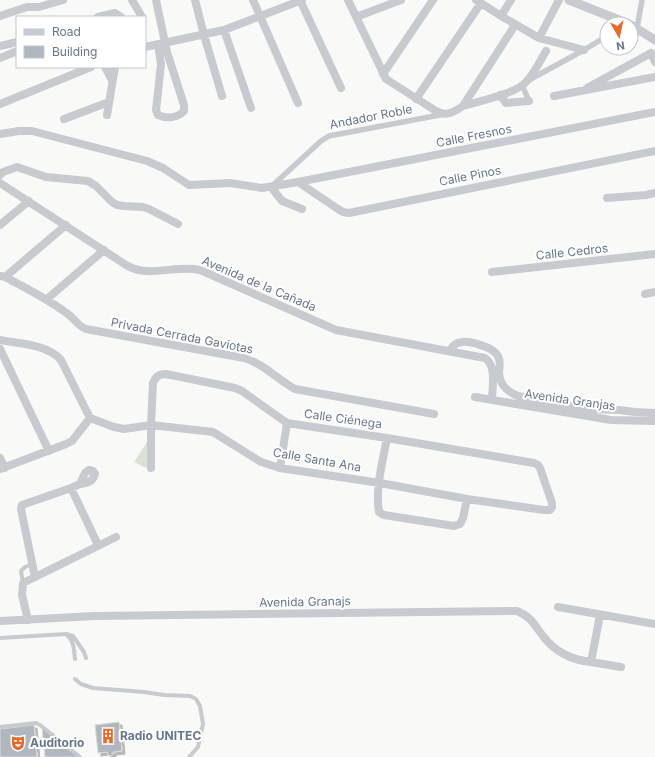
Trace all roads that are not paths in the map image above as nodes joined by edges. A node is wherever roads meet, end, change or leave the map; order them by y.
1 (63, 0) edge
2 (132, 0) edge
3 (156, 0) edge
4 (195, 0) edge
5 (253, 0) edge
6 (301, 0) edge
7 (348, 0) edge
8 (401, 0) edge
9 (433, 0) edge
10 (512, 0) edge
11 (559, 0) edge
12 (569, 0) edge
13 (642, 0) edge
14 (479, 2) edge
15 (0, 16) edge
16 (102, 16) edge
17 (120, 16) edge
18 (141, 16) edge
19 (501, 16) junction
20 (608, 16) edge
21 (634, 16) edge
22 (260, 17) junction
23 (356, 17) junction
24 (515, 25) junction
25 (224, 30) junction
26 (639, 30) edge
27 (204, 35) junction
28 (539, 38) junction
29 (655, 40) edge
30 (599, 41) edge
31 (16, 42) edge
32 (161, 43) junction
33 (0, 46) edge
34 (146, 47) edge
35 (584, 50) junction
36 (16, 51) edge
37 (546, 51) dead end
38 (0, 58) edge
39 (655, 62) edge
40 (89, 68) edge
41 (106, 68) edge
42 (115, 68) edge
43 (383, 74) junction
44 (655, 76) edge
45 (112, 80) junction
46 (525, 83) junction
47 (341, 88) dead end
48 (579, 92) junction
49 (222, 96) dead end
50 (500, 96) junction
51 (554, 96) dead end
52 (416, 99) junction
53 (529, 101) joint
54 (109, 102) junction
55 (298, 103) dead end
56 (0, 104) edge
57 (463, 106) junction
58 (251, 108) dead end
59 (655, 112) edge
60 (445, 114) junction
61 (107, 115) dead end
62 (64, 119) dead end
63 (0, 134) edge
64 (655, 151) edge
65 (0, 175) edge
66 (298, 182) junction
67 (0, 183) edge
68 (271, 187) junction
69 (655, 193) edge
70 (607, 198) dead end
71 (29, 201) junction
72 (302, 209) dead end
73 (178, 224) dead end
74 (0, 225) edge
75 (66, 225) junction
76 (104, 250) junction
77 (655, 254) edge
78 (492, 272) dead end
79 (3, 276) edge
80 (655, 292) edge
81 (645, 294) dead end
82 (47, 299) junction
83 (0, 340) edge
84 (0, 349) edge
85 (449, 351) junction
86 (496, 374) junction
87 (475, 397) dead end
88 (492, 400) junction
89 (620, 410) junction
90 (655, 413) edge
91 (434, 414) dead end
92 (90, 418) junction
93 (619, 421) junction
94 (655, 421) edge
95 (287, 424) junction
96 (151, 425) junction
97 (386, 438) junction
98 (49, 450) junction
99 (0, 458) edge
100 (2, 468) edge
101 (151, 468) dead end
102 (280, 468) junction
103 (380, 483) junction
104 (80, 484) dead end
105 (72, 488) junction
106 (467, 499) junction
107 (550, 510) joint
108 (116, 537) dead end
109 (98, 545) junction
110 (32, 564) junction
111 (35, 577) junction
112 (23, 584) junction
113 (558, 608) dead end
114 (600, 615) junction
115 (28, 620) junction
116 (0, 621) edge
117 (655, 624) edge
118 (66, 634) junction
119 (0, 638) edge
120 (75, 658) dead end
121 (86, 658) dead end
122 (591, 662) junction
123 (621, 668) dead end
124 (75, 679) dead end
125 (0, 727) edge
126 (80, 757) edge
127 (189, 757) edge

1 - 15 street
2 - 18 street
3 - 32 street
4 - 27 street
5 - 22 street
6 - 22 street
6 - 47 street
7 - 23 street
8 - 23 street
9 - 43 street
10 - 19 street
11 - 28 street
12 - 20 street
13 - 21 street
14 - 19 street
14 - 52 street
16 - 17 street
19 - 24 street
22 - 25 street
22 - 55 street
23 - 43 street
24 - 28 street
24 - 57 street
25 - 27 street
25 - 58 street
26 - 29 street
27 - 32 street
27 - 49 street
28 - 35 street
30 - 35 street
31 - 33 street
32 - 32 street
32 - 34 street
35 - 46 street
36 - 38 street
37 - 46 street
39 - 48 street
40 - 56 street
41 - 45 street
42 - 45 street
43 - 52 street
44 - 48 street
45 - 54 street
46 - 50 street
46 - 53 street
48 - 51 street
50 - 53 street
50 - 57 street
52 - 60 street
54 - 61 street
54 - 62 street
57 - 60 street
59 - 66 street, Calle Fresnos
60 - 68 street, Andador Roble
63 - 68 street, Calle Fresnos
64 - 66 street, Calle Pinos
65 - 73 street
66 - 68 street, Calle Fresnos
67 - 71 street, Avenida de la Cañada
68 - 72 street
69 - 70 street
71 - 74 street
71 - 75 street, Avenida de la Cañada
75 - 76 street, Avenida de la Cañada
75 - 79 street
76 - 82 street
76 - 85 street, Avenida de la Cañada
77 - 78 street, Calle Cedros
79 - 82 street, Privada Cerrada Gaviotas
80 - 81 street
82 - 91 street, Privada Cerrada Gaviotas
83 - 92 street
84 - 98 street
85 - 86 street, Avenida de la Cañada
85 - 86 street, Avenida Granjas
86 - 88 street, Avenida de la Cañada
86 - 89 street, Avenida Granjas
87 - 88 street, Avenida Granjas
88 - 93 street, Avenida Granjas
89 - 90 street
89 - 93 street, Avenida Granjas
92 - 96 street, Calle Santa Ana
92 - 98 street
93 - 94 street
95 - 96 street, Calle Ciénega
95 - 97 street, Calle Ciénega
95 - 102 street
96 - 101 street
96 - 102 street, Calle Santa Ana
97 - 103 street
97 - 107 street, Calle Ciénega
98 - 100 street
99 - 100 street
102 - 103 street, Calle Santa Ana
103 - 106 street, Calle Santa Ana
103 - 106 street
104 - 105 street
105 - 109 street
105 - 110 street
106 - 107 street, Calle Santa Ana
108 - 109 street
109 - 111 street
110 - 111 street
110 - 112 lane
111 - 112 street
112 - 115 street
113 - 114 street
114 - 117 street
114 - 122 street
115 - 116 street, Avenida Granajs
115 - 122 street, Avenida Granajs
118 - 119 lane
118 - 120 lane
118 - 121 lane
122 - 123 street, Avenida Granajs
124 - 127 lane
125 - 126 lane

